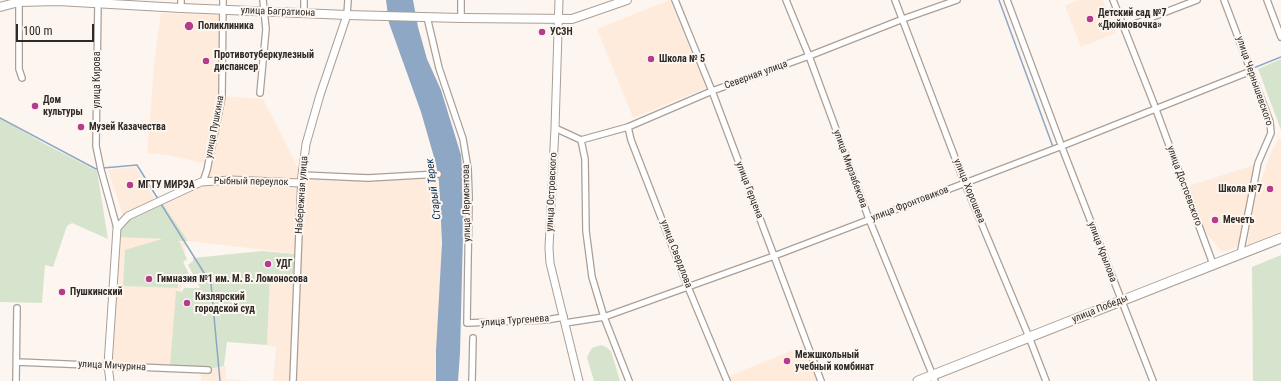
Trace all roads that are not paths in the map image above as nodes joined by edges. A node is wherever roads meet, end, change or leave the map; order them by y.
1 (58, 0) edge
2 (223, 0) edge
3 (263, 0) edge
4 (304, 0) edge
5 (348, 0) edge
6 (461, 0) edge
7 (559, 0) edge
8 (627, 0) edge
9 (676, 0) edge
10 (786, 0) edge
11 (895, 0) edge
12 (957, 0) edge
13 (1007, 0) edge
14 (1113, 0) edge
15 (1197, 0) edge
16 (1224, 0) edge
17 (1267, 0) edge
18 (19, 1) edge
19 (98, 2) edge
20 (140, 3) edge
21 (181, 4) edge
22 (0, 7) edge
23 (223, 9) junction
24 (264, 11) junction
25 (304, 12) junction
26 (347, 15) junction
27 (424, 17) junction
28 (461, 18) junction
29 (558, 19) junction
30 (903, 19) junction
31 (1124, 28) junction
32 (1281, 37) edge
33 (809, 56) junction
34 (1251, 71) junction
35 (22, 78) dead end
36 (712, 91) junction
37 (260, 92) dead end
38 (1155, 107) junction
39 (628, 127) junction
40 (555, 128) junction
41 (581, 140) junction
42 (1061, 144) junction
43 (438, 174) dead end
44 (302, 175) junction
45 (203, 182) junction
46 (301, 183) junction
47 (965, 184) junction
48 (869, 219) junction
49 (117, 228) junction
50 (1281, 239) edge
51 (1240, 255) junction
52 (774, 256) junction
53 (1213, 264) junction
54 (688, 287) junction
55 (1121, 301) junction
56 (17, 308) dead end
57 (604, 317) junction
58 (564, 320) junction
59 (467, 323) joint
60 (473, 338) dead end
61 (1030, 338) junction
62 (17, 362) junction
63 (108, 365) junction
64 (208, 370) dead end
65 (933, 378) edge
66 (16, 381) edge
67 (110, 381) edge
68 (293, 381) edge
69 (472, 381) edge
70 (579, 381) edge
71 (629, 381) edge
72 (727, 381) edge
73 (821, 381) edge
74 (918, 381) edge
75 (922, 381) edge
76 (1046, 381) edge
77 (1153, 381) edge

1 - 18 main road, улица Багратиона
1 - 19 main road, улица Багратиона
2 - 23 street, улица Пушкина
3 - 24 street
4 - 25 street
5 - 26 street
6 - 28 street
7 - 29 street, улица Островского
8 - 29 main road
9 - 36 street, улица Герцена
10 - 33 street, улица Мирзабекова
11 - 30 street, улица Хорошева
12 - 30 street, Северная улица
13 - 42 street, улица Крылова
14 - 31 street, улица Достоевского
15 - 31 street
16 - 34 street, улица Чернышевского
17 - 32 street
18 - 22 main road, улица Багратиона
18 - 35 street
19 - 20 main road, улица Багратиона
19 - 49 street, улица Кирова
20 - 21 main road, улица Багратиона
21 - 23 main road, улица Багратиона
23 - 24 main road, улица Багратиона
23 - 45 street, улица Пушкина
24 - 25 main road, улица Багратиона
24 - 37 street
25 - 26 main road, улица Багратиона
26 - 27 main road, улица Багратиона
26 - 44 street, Набережная улица
27 - 28 main road
27 - 59 street, улица Лермонтова
28 - 29 main road
29 - 40 street, улица Островского
30 - 33 street, Северная улица
30 - 47 street, улица Хорошева
31 - 38 street, улица Достоевского
33 - 36 street, Северная улица
33 - 48 street, улица Мирзабекова
34 - 38 street, улица Фронтовиков
34 - 51 street, улица Чернышевского
36 - 39 street, Северная улица
36 - 52 street, улица Герцена
38 - 42 street, улица Фронтовиков
38 - 53 street, улица Достоевского
39 - 41 street, Северная улица
39 - 54 street, улица Свердлова
40 - 41 street
40 - 58 street, улица Островского
41 - 57 street
42 - 47 street, улица Фронтовиков
42 - 55 street, улица Крылова
43 - 44 street, Рыбный переулок
44 - 46 street, Набережная улица
45 - 46 street, Рыбный переулок
45 - 49 street, Рыбный переулок
46 - 68 street, Набережная улица
47 - 48 street, улица Фронтовиков
47 - 61 street, улица Хорошева
48 - 52 street, улица Фронтовиков
48 - 65 street, улица Мирзабекова
49 - 63 street
50 - 51 main road, улица Победы
51 - 53 main road, улица Победы
51 - 55 main road, улица Победы
52 - 54 street, улица Фронтовиков
52 - 73 street, улица Герцена
53 - 55 main road, улица Победы
54 - 57 street, улица Фронтовиков
54 - 72 street, улица Свердлова
55 - 61 main road, улица Победы
55 - 77 street, улица Крылова
56 - 62 street
57 - 58 street, улица Фронтовиков
57 - 71 street
58 - 59 street, улица Тургенева
58 - 70 street, улица Островского
60 - 69 street
61 - 65 main road, улица Победы
61 - 76 street, улица Хорошева
62 - 63 street, улица Мичурина
62 - 66 street
63 - 64 street, улица Мичурина
63 - 67 street
65 - 74 main road, улица Победы
65 - 75 main road, улица Победы

